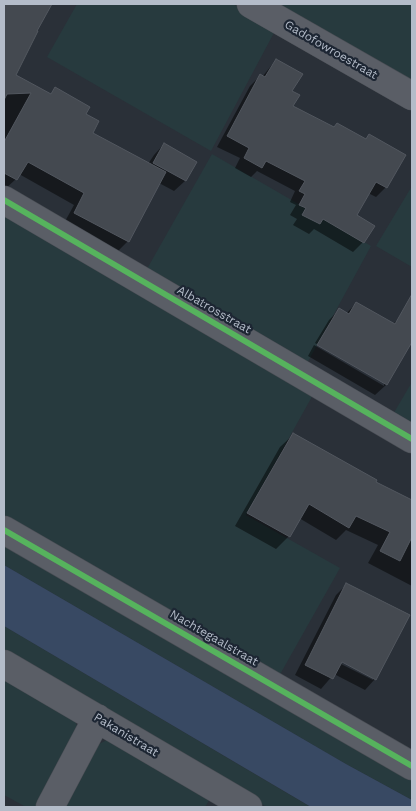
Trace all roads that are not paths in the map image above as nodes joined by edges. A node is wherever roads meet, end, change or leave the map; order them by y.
1 (251, 4) edge
2 (412, 96) edge
3 (4, 200) edge
4 (412, 439) edge
5 (4, 530) edge
6 (4, 664) edge
7 (97, 718) junction
8 (412, 766) edge
9 (50, 807) edge
10 (248, 807) edge

1 - 2 street, Gadofowroestraat
3 - 4 street, Albatrosstraat
5 - 8 street, Nachtegaalstraat
6 - 7 street, Pakanistraat
7 - 9 street
7 - 10 street, Pakanistraat

